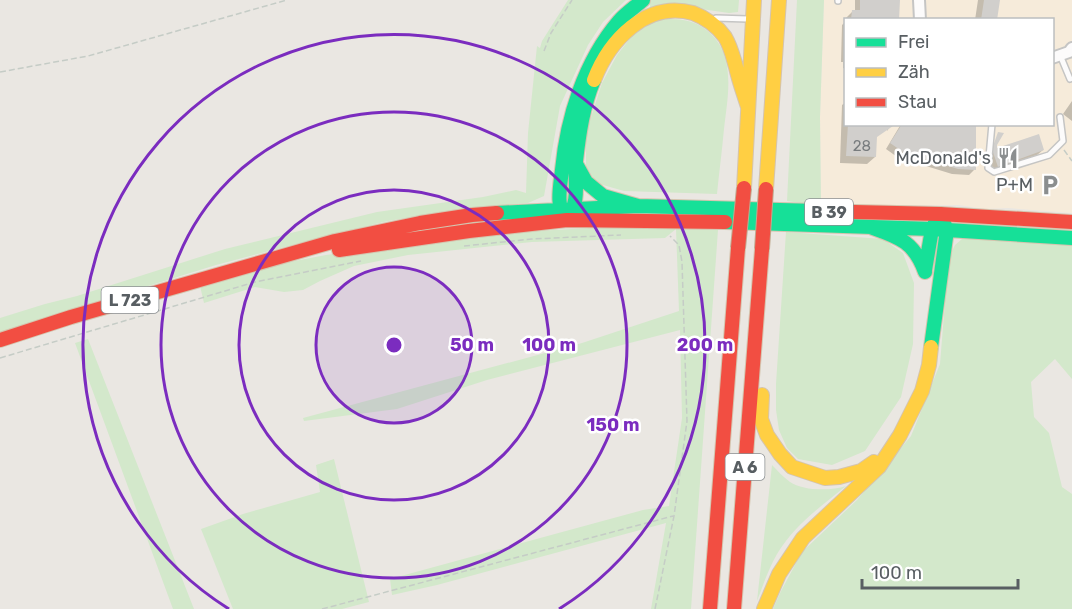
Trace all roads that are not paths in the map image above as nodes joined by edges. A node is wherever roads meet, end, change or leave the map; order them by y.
1 (643, 0) edge
2 (754, 0) edge
3 (778, 0) edge
4 (919, 0) edge
5 (920, 18) edge
6 (708, 20) junction
7 (753, 20) junction
8 (1072, 48) edge
9 (1056, 57) edge
10 (1070, 79) dead end
11 (748, 107) junction
12 (1060, 117) dead end
13 (992, 126) edge
14 (576, 164) junction
15 (638, 206) junction
16 (559, 208) junction
17 (574, 208) junction
18 (940, 214) junction
19 (567, 220) junction
20 (592, 221) joint
21 (1072, 222) edge
22 (870, 227) junction
23 (932, 229) junction
24 (947, 230) junction
25 (1072, 238) edge
26 (261, 262) junction
27 (925, 270) junction
28 (756, 324) junction
29 (934, 337) junction
30 (0, 340) edge
31 (889, 452) junction
32 (710, 609) edge
33 (734, 609) edge
34 (764, 609) edge

1 - 16 main road
2 - 7 main road, A 6
3 - 28 main road, A 6, bridge
4 - 5 street
6 - 7 lane
6 - 11 main road
6 - 14 main road
7 - 11 main road, A 6
8 - 9 street
9 - 10 lane
11 - 32 main road, A 6, bridge
12 - 13 lane
14 - 15 main road
14 - 17 main road
15 - 17 main road, L 723
15 - 18 main road, B 39
16 - 17 main road, L 723
16 - 19 main road
16 - 26 main road, L 723
17 - 19 main road
18 - 21 main road, B 39
18 - 23 main road
18 - 24 main road
19 - 20 main road, L 723
19 - 26 main road, L 723
20 - 22 main road, B 39
22 - 23 main road, B 39
22 - 27 main road
23 - 24 main road, B 39
23 - 27 main road
24 - 25 main road, B 39
24 - 29 main road
26 - 30 main road, L 723
27 - 29 main road
28 - 31 main road
28 - 33 main road, A 6
29 - 31 main road
31 - 34 main road

